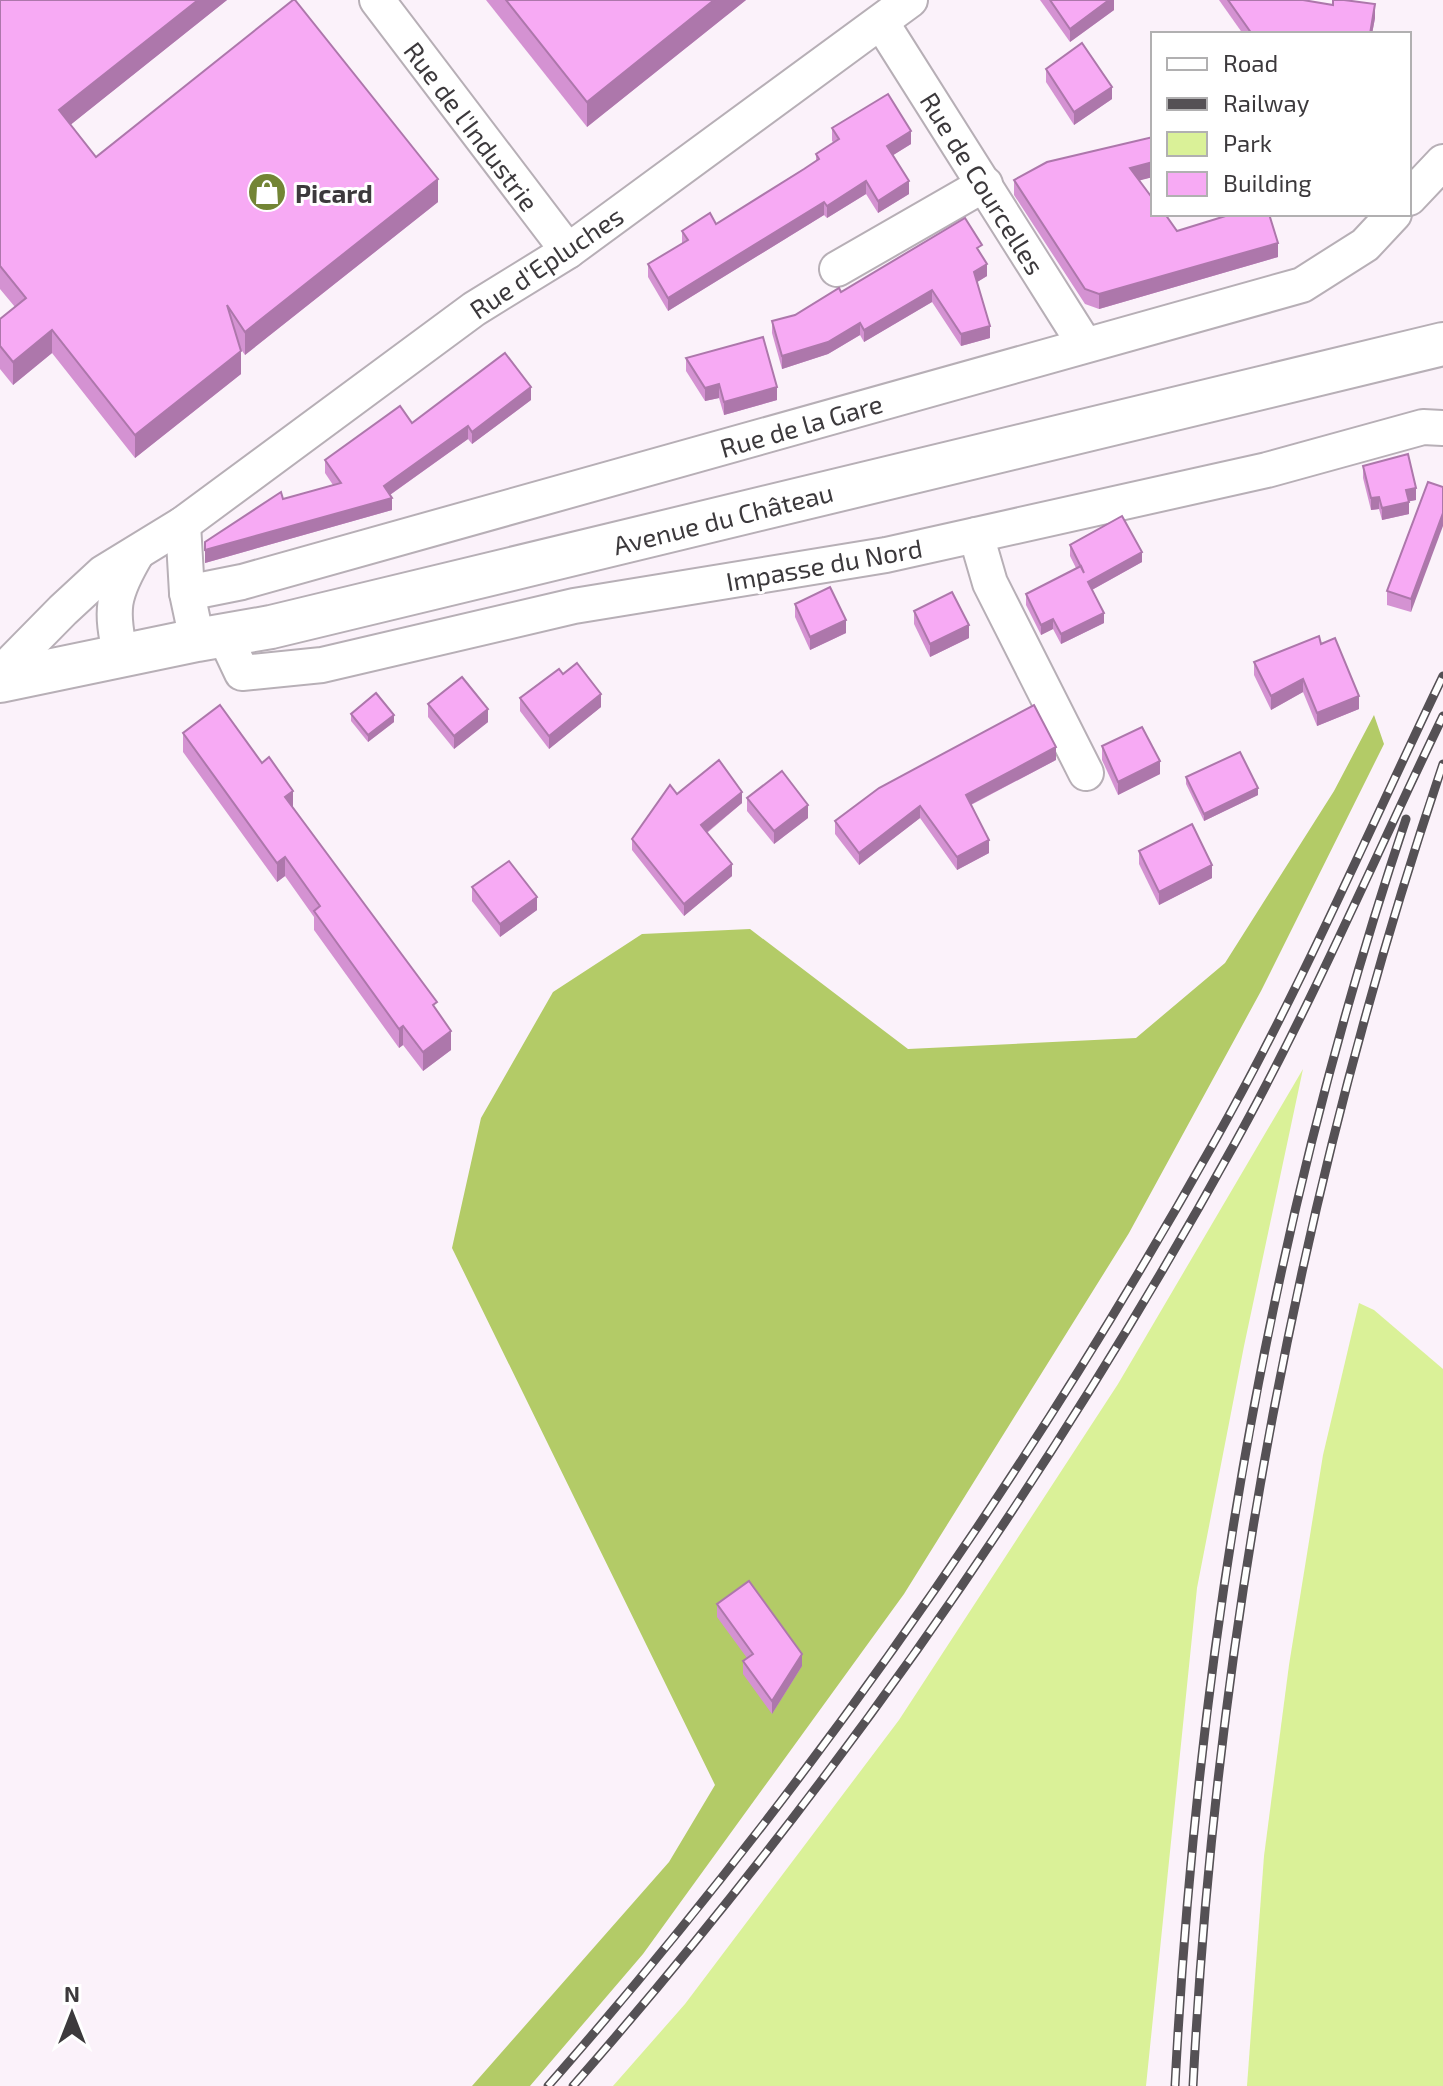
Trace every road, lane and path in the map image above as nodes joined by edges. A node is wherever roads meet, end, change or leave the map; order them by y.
1 (377, 0) edge
2 (910, 0) edge
3 (881, 22) junction
4 (1443, 162) edge
5 (985, 184) junction
6 (1411, 196) edge
7 (1392, 216) edge
8 (568, 251) junction
9 (837, 269) dead end
10 (1443, 344) edge
11 (1085, 345) junction
12 (1443, 428) edge
13 (183, 524) junction
14 (976, 535) junction
15 (137, 553) junction
16 (187, 593) junction
17 (211, 637) junction
18 (121, 657) junction
19 (0, 674) edge
20 (0, 681) edge
21 (1086, 773) dead end

1 - 8 street, Rue de l'Industrie
2 - 3 street, Rue d'Epluches
3 - 5 street, Rue de Courcelles
3 - 8 street, Rue d'Epluches
4 - 6 street
5 - 9 street
5 - 11 street, Rue de Courcelles
7 - 11 street, Rue de la Gare
8 - 13 street, Rue d'Epluches
10 - 17 main road, Avenue du Château
11 - 16 street, Rue de la Gare
12 - 14 street, Impasse du Nord
13 - 15 street, Rue d'Epluches
13 - 16 street
14 - 17 street, Impasse du Nord
14 - 21 street
15 - 18 street, Rue d'Epluches
15 - 19 street, Rue d'Epluches
16 - 17 street
17 - 18 main road, Avenue du Château
18 - 20 main road, Avenue du Château

